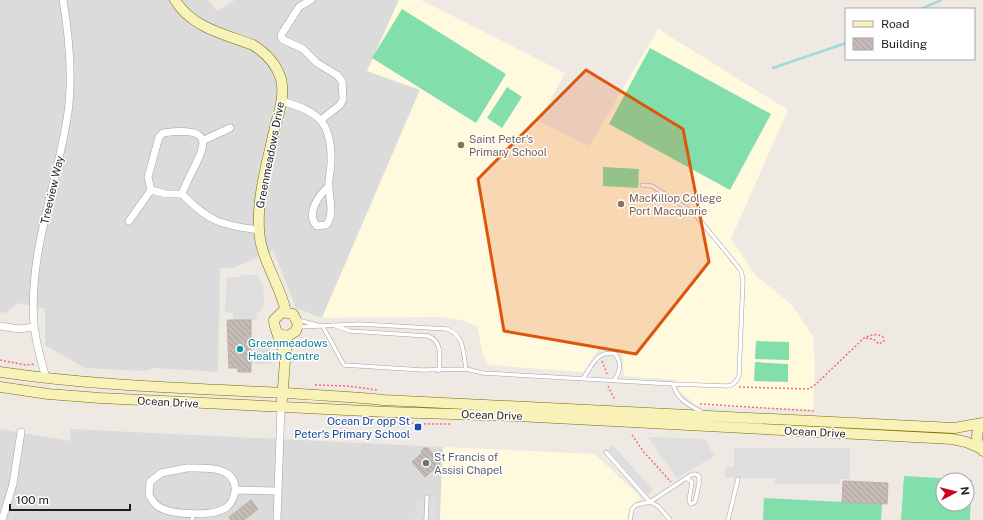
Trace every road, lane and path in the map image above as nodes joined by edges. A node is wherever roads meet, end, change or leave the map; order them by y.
1 (63, 0) edge
2 (175, 0) edge
3 (311, 0) edge
4 (281, 101) junction
5 (321, 120) junction
6 (230, 128) dead end
7 (204, 140) junction
8 (642, 185) dead end
9 (328, 186) junction
10 (151, 190) junction
11 (182, 194) junction
12 (129, 221) dead end
13 (258, 230) junction
14 (282, 313) junction
15 (297, 324) junction
16 (320, 325) junction
17 (332, 325) junction
18 (0, 326) edge
19 (34, 327) junction
20 (279, 334) junction
21 (290, 335) junction
22 (864, 338) junction
23 (284, 353) junction
24 (0, 360) edge
25 (39, 363) junction
26 (466, 369) junction
27 (439, 371) junction
28 (0, 372) edge
29 (46, 378) junction
30 (583, 378) junction
31 (614, 380) junction
32 (673, 384) junction
33 (727, 386) junction
34 (0, 387) edge
35 (282, 393) junction
36 (281, 408) junction
37 (710, 416) junction
38 (983, 423) edge
39 (21, 432) dead end
40 (632, 435) dead end
41 (982, 450) edge
42 (606, 452) dead end
43 (686, 478) junction
44 (738, 479) dead end
45 (675, 486) junction
46 (235, 490) junction
47 (278, 491) junction
48 (426, 497) dead end
49 (650, 502) junction
50 (192, 517) edge
51 (2, 520) edge
52 (277, 520) edge
53 (426, 520) edge
54 (630, 520) edge
55 (670, 520) edge
56 (728, 520) edge

1 - 19 street, Treeview Way
2 - 4 main road, Greenmeadows Drive
3 - 5 street
4 - 5 street
4 - 13 main road, Greenmeadows Drive
5 - 9 street
6 - 7 street
7 - 10 street
7 - 11 street
8 - 33 lane
9 - 9 street
10 - 11 street
10 - 12 street
11 - 13 street
13 - 14 main road, Greenmeadows Drive
14 - 15 main road
14 - 20 main road, Greenmeadows Drive
15 - 16 lane
15 - 16 lane
15 - 21 main road, Greenmeadows Drive
16 - 17 lane
16 - 27 lane
17 - 26 lane
17 - 27 lane
18 - 19 street
19 - 25 street, Treeview Way
20 - 21 main road
20 - 23 main road, Greenmeadows Drive
21 - 23 main road, Greenmeadows Drive
22 - 22 path
22 - 33 path
23 - 35 main road, Greenmeadows Drive
24 - 25 path
25 - 29 street, Treeview Way
26 - 27 lane
26 - 30 lane
28 - 29 main road, Ocean Drive
29 - 35 main road, Ocean Drive
30 - 31 lane
30 - 31 lane
31 - 32 lane
32 - 33 lane
32 - 37 lane
34 - 36 main road, Ocean Drive
35 - 36 main road, Greenmeadows Drive
35 - 37 main road, Ocean Drive
36 - 41 main road, Ocean Drive
36 - 47 street
37 - 38 main road, Ocean Drive
38 - 41 main road
39 - 51 street
40 - 45 path
42 - 49 lane
43 - 43 lane
43 - 45 lane
44 - 56 lane
45 - 49 lane
46 - 47 street
46 - 50 street
46 - 50 street
47 - 52 street
48 - 53 lane
49 - 54 lane
49 - 55 lane

